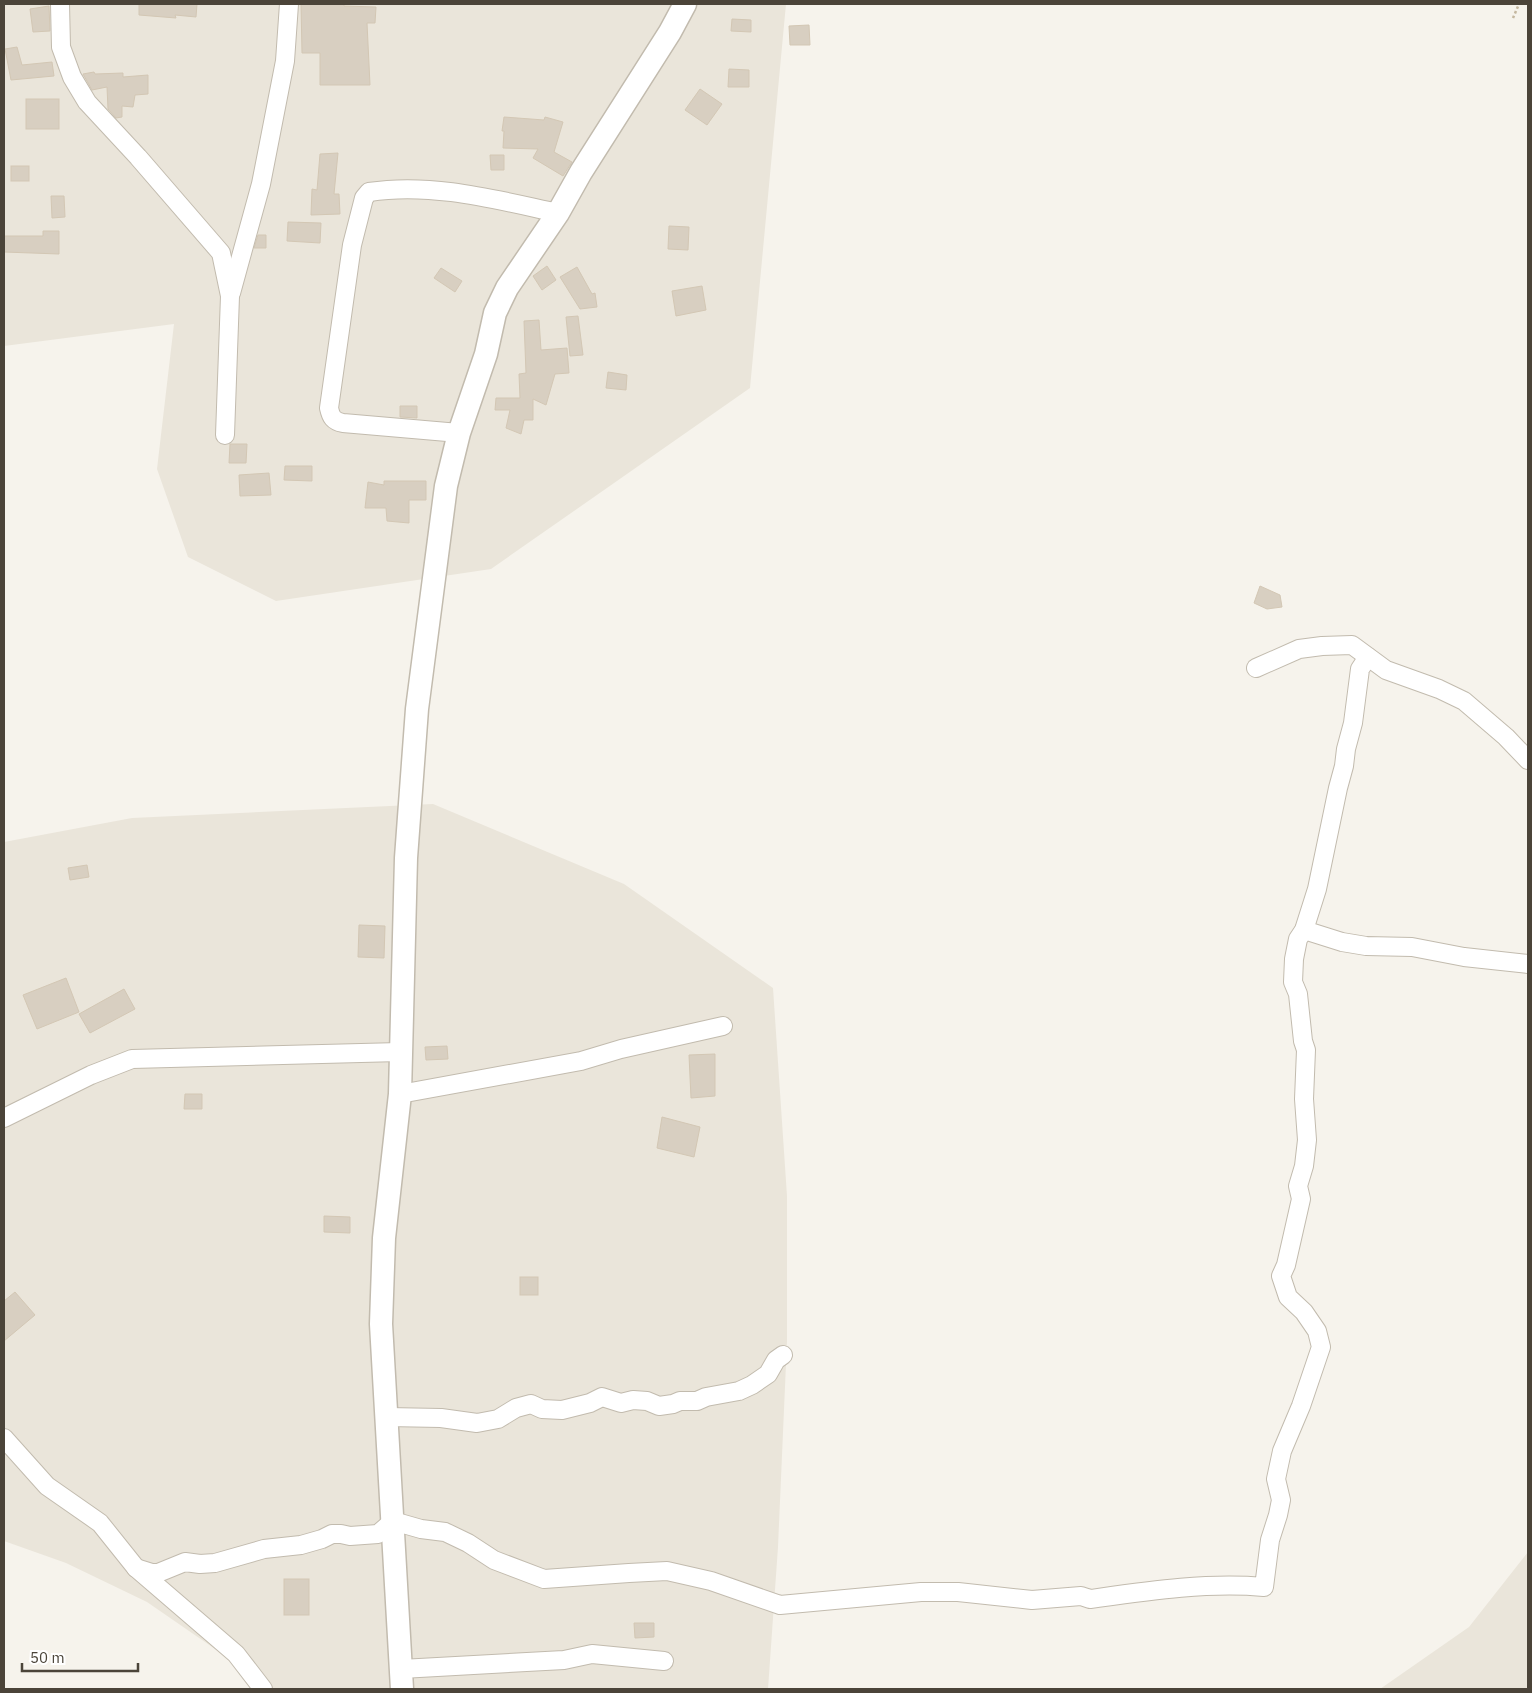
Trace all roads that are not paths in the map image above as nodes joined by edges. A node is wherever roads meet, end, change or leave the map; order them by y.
1 (60, 4) edge
2 (289, 4) edge
3 (685, 4) edge
4 (558, 212) junction
5 (230, 296) junction
6 (459, 433) junction
7 (225, 435) dead end
8 (1368, 657) junction
9 (1256, 668) dead end
10 (1528, 760) edge
11 (1304, 930) junction
12 (1528, 964) edge
13 (723, 1026) dead end
14 (400, 1052) junction
15 (400, 1094) junction
16 (4, 1118) edge
17 (783, 1354) dead end
18 (387, 1417) junction
19 (4, 1438) edge
20 (393, 1522) junction
21 (136, 1568) junction
22 (664, 1661) dead end
23 (402, 1679) edge
24 (263, 1689) edge

1 - 5 street
2 - 5 street
3 - 4 street
4 - 6 street
4 - 6 street
5 - 7 street
6 - 14 street
8 - 9 street
8 - 10 street
8 - 11 street
11 - 12 street
11 - 20 street
13 - 15 street
14 - 15 street
14 - 16 street
15 - 18 street
17 - 18 street
18 - 20 street
19 - 21 street
20 - 21 street
20 - 23 street
21 - 24 street
22 - 23 street

